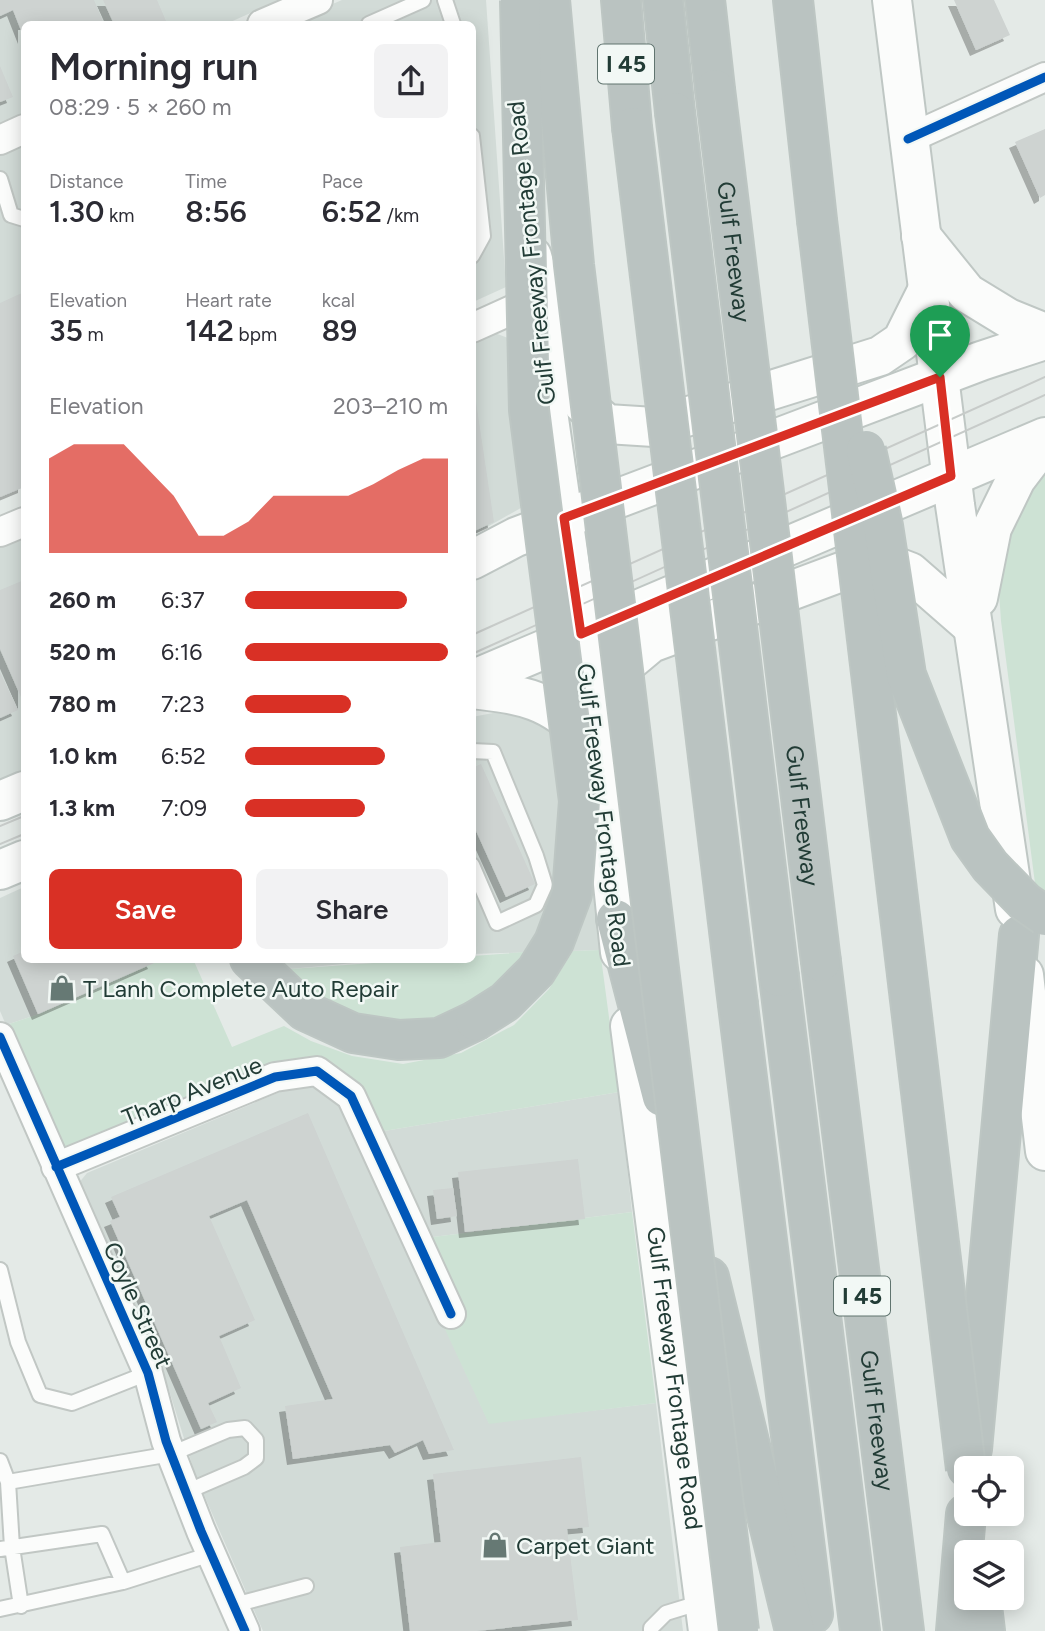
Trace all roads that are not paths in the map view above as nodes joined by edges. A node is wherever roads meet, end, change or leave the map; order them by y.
1 (318, 0) edge
2 (423, 0) edge
3 (445, 0) edge
4 (501, 0) edge
5 (520, 0) edge
6 (550, 0) edge
7 (621, 0) edge
8 (663, 0) edge
9 (705, 0) edge
10 (793, 0) edge
11 (891, 0) edge
12 (273, 21) edge
13 (376, 21) edge
14 (452, 21) edge
15 (1045, 77) edge
16 (21, 130) edge
17 (908, 139) junction
18 (0, 140) edge
19 (476, 176) edge
20 (0, 179) edge
21 (21, 218) edge
22 (817, 219) junction
23 (525, 231) junction
24 (920, 236) junction
25 (476, 248) edge
26 (928, 289) junction
27 (532, 301) junction
28 (476, 326) edge
29 (1045, 333) edge
30 (1045, 340) edge
31 (940, 377) junction
32 (1045, 439) edge
33 (951, 476) junction
34 (564, 518) junction
35 (21, 523) edge
36 (0, 532) edge
37 (476, 558) edge
38 (972, 628) junction
39 (581, 634) junction
40 (476, 678) edge
41 (476, 689) edge
42 (599, 748) junction
43 (476, 751) edge
44 (21, 793) edge
45 (0, 801) edge
46 (21, 861) edge
47 (0, 870) edge
48 (476, 874) edge
49 (616, 919) junction
50 (1032, 926) edge
51 (254, 963) edge
52 (0, 1037) edge
53 (7, 1072) edge
54 (1045, 1150) edge
55 (56, 1167) junction
56 (0, 1270) edge
57 (451, 1314) dead end
58 (148, 1373) junction
59 (172, 1454) junction
60 (966, 1456) edge
61 (970, 1456) edge
62 (0, 1461) edge
63 (8, 1482) junction
64 (186, 1492) junction
65 (968, 1526) edge
66 (6, 1548) edge
67 (211, 1554) junction
68 (123, 1582) junction
69 (306, 1586) dead end
70 (234, 1605) junction
71 (21, 1606) junction
72 (0, 1609) edge
73 (982, 1610) edge
74 (706, 1616) edge
75 (245, 1631) edge
76 (651, 1631) edge
77 (739, 1631) edge
78 (795, 1631) edge
79 (815, 1631) edge
80 (860, 1631) edge
81 (904, 1631) edge
82 (956, 1631) edge
83 (985, 1631) edge

1 - 12 street
2 - 13 lane
3 - 14 lane
4 - 23 main road, Gulf Freeway Frontage Road
5 - 51 highway, bridge
6 - 77 highway, bridge
7 - 79 highway, I 45, bridge
8 - 80 highway, Gulf Freeway / I 45, bridge
9 - 81 highway, Gulf Freeway / I 45, bridge
10 - 22 highway
11 - 17 main road
15 - 17 street
16 - 18 street
17 - 24 main road
19 - 25 lane
20 - 21 lane
22 - 50 highway, bridge
22 - 60 highway, bridge
23 - 26 main road
23 - 27 main road, Gulf Freeway Frontage Road
24 - 26 main road
24 - 29 main road
26 - 31 main road
27 - 28 street
27 - 34 main road, Gulf Freeway Frontage Road
30 - 31 main road
31 - 33 main road
31 - 34 main road
32 - 33 main road
32 - 38 main road
33 - 38 main road
33 - 39 main road
34 - 37 main road
34 - 39 main road, Gulf Freeway Frontage Road
35 - 36 street
38 - 42 main road
38 - 50 main road
39 - 40 main road
39 - 42 main road, Gulf Freeway Frontage Road
41 - 42 main road
42 - 49 main road, Gulf Freeway Frontage Road
43 - 48 lane
44 - 45 main road
46 - 47 main road
49 - 74 main road, Gulf Freeway Frontage Road
49 - 78 highway
50 - 54 main road
50 - 61 highway
52 - 53 street, Coyle Street
53 - 55 street, Coyle Street
55 - 57 street, Tharp Avenue
55 - 58 street, Coyle Street
56 - 58 lane
58 - 59 street, Coyle Street
59 - 63 lane
59 - 64 street, Coyle Street
59 - 64 lane
62 - 63 lane
63 - 66 lane
64 - 67 street, Coyle Street
65 - 82 highway
66 - 68 lane
66 - 71 lane
67 - 68 lane
67 - 70 street, Coyle Street
68 - 71 lane
69 - 70 lane
70 - 75 street, Coyle Street
71 - 72 lane
73 - 83 highway
74 - 76 lane

